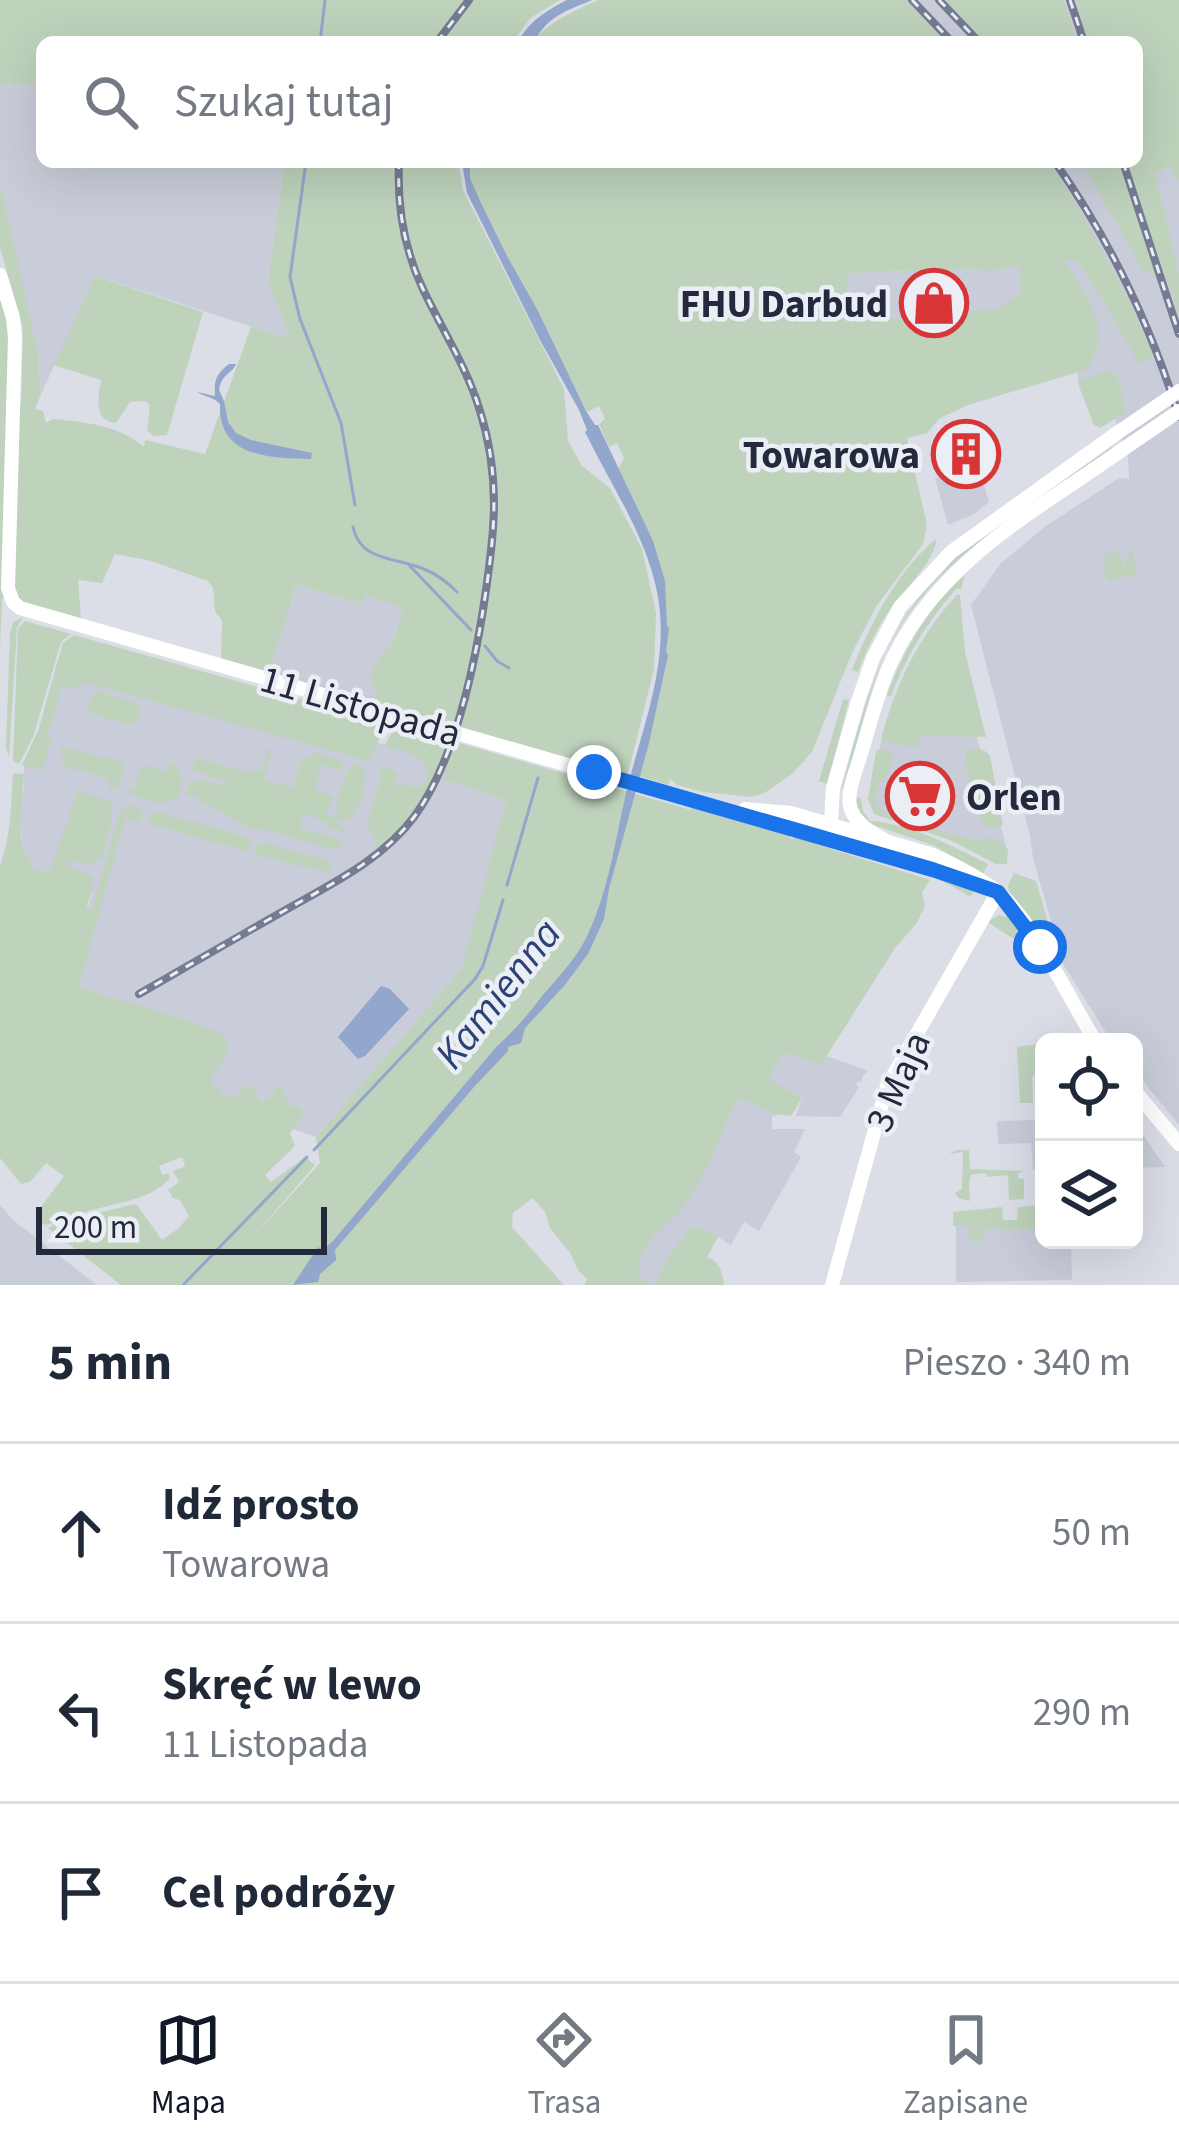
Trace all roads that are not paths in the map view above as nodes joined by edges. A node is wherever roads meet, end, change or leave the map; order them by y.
1 (0, 275) edge
2 (1179, 391) edge
3 (1179, 411) edge
4 (833, 788) junction
5 (850, 792) junction
6 (710, 805) junction
7 (791, 813) junction
8 (831, 824) junction
9 (799, 831) junction
10 (884, 839) junction
11 (851, 846) junction
12 (998, 892) junction
13 (1091, 1033) edge
14 (1143, 1101) edge
15 (1179, 1144) edge
16 (832, 1285) edge

1 - 6 street, 11 Listopada
2 - 4 street, bridge
3 - 5 street, bridge
4 - 7 street
4 - 8 street
5 - 8 street
5 - 10 street
6 - 7 street, 11 Listopada
6 - 9 street, 11 Listopada
7 - 8 street, 11 Listopada
8 - 9 street
8 - 10 street, 11 Listopada
8 - 11 street
9 - 11 street, 11 Listopada
10 - 12 street, 11 Listopada
11 - 12 street, 11 Listopada
12 - 13 street
12 - 16 street, 3 Maja
14 - 15 street

